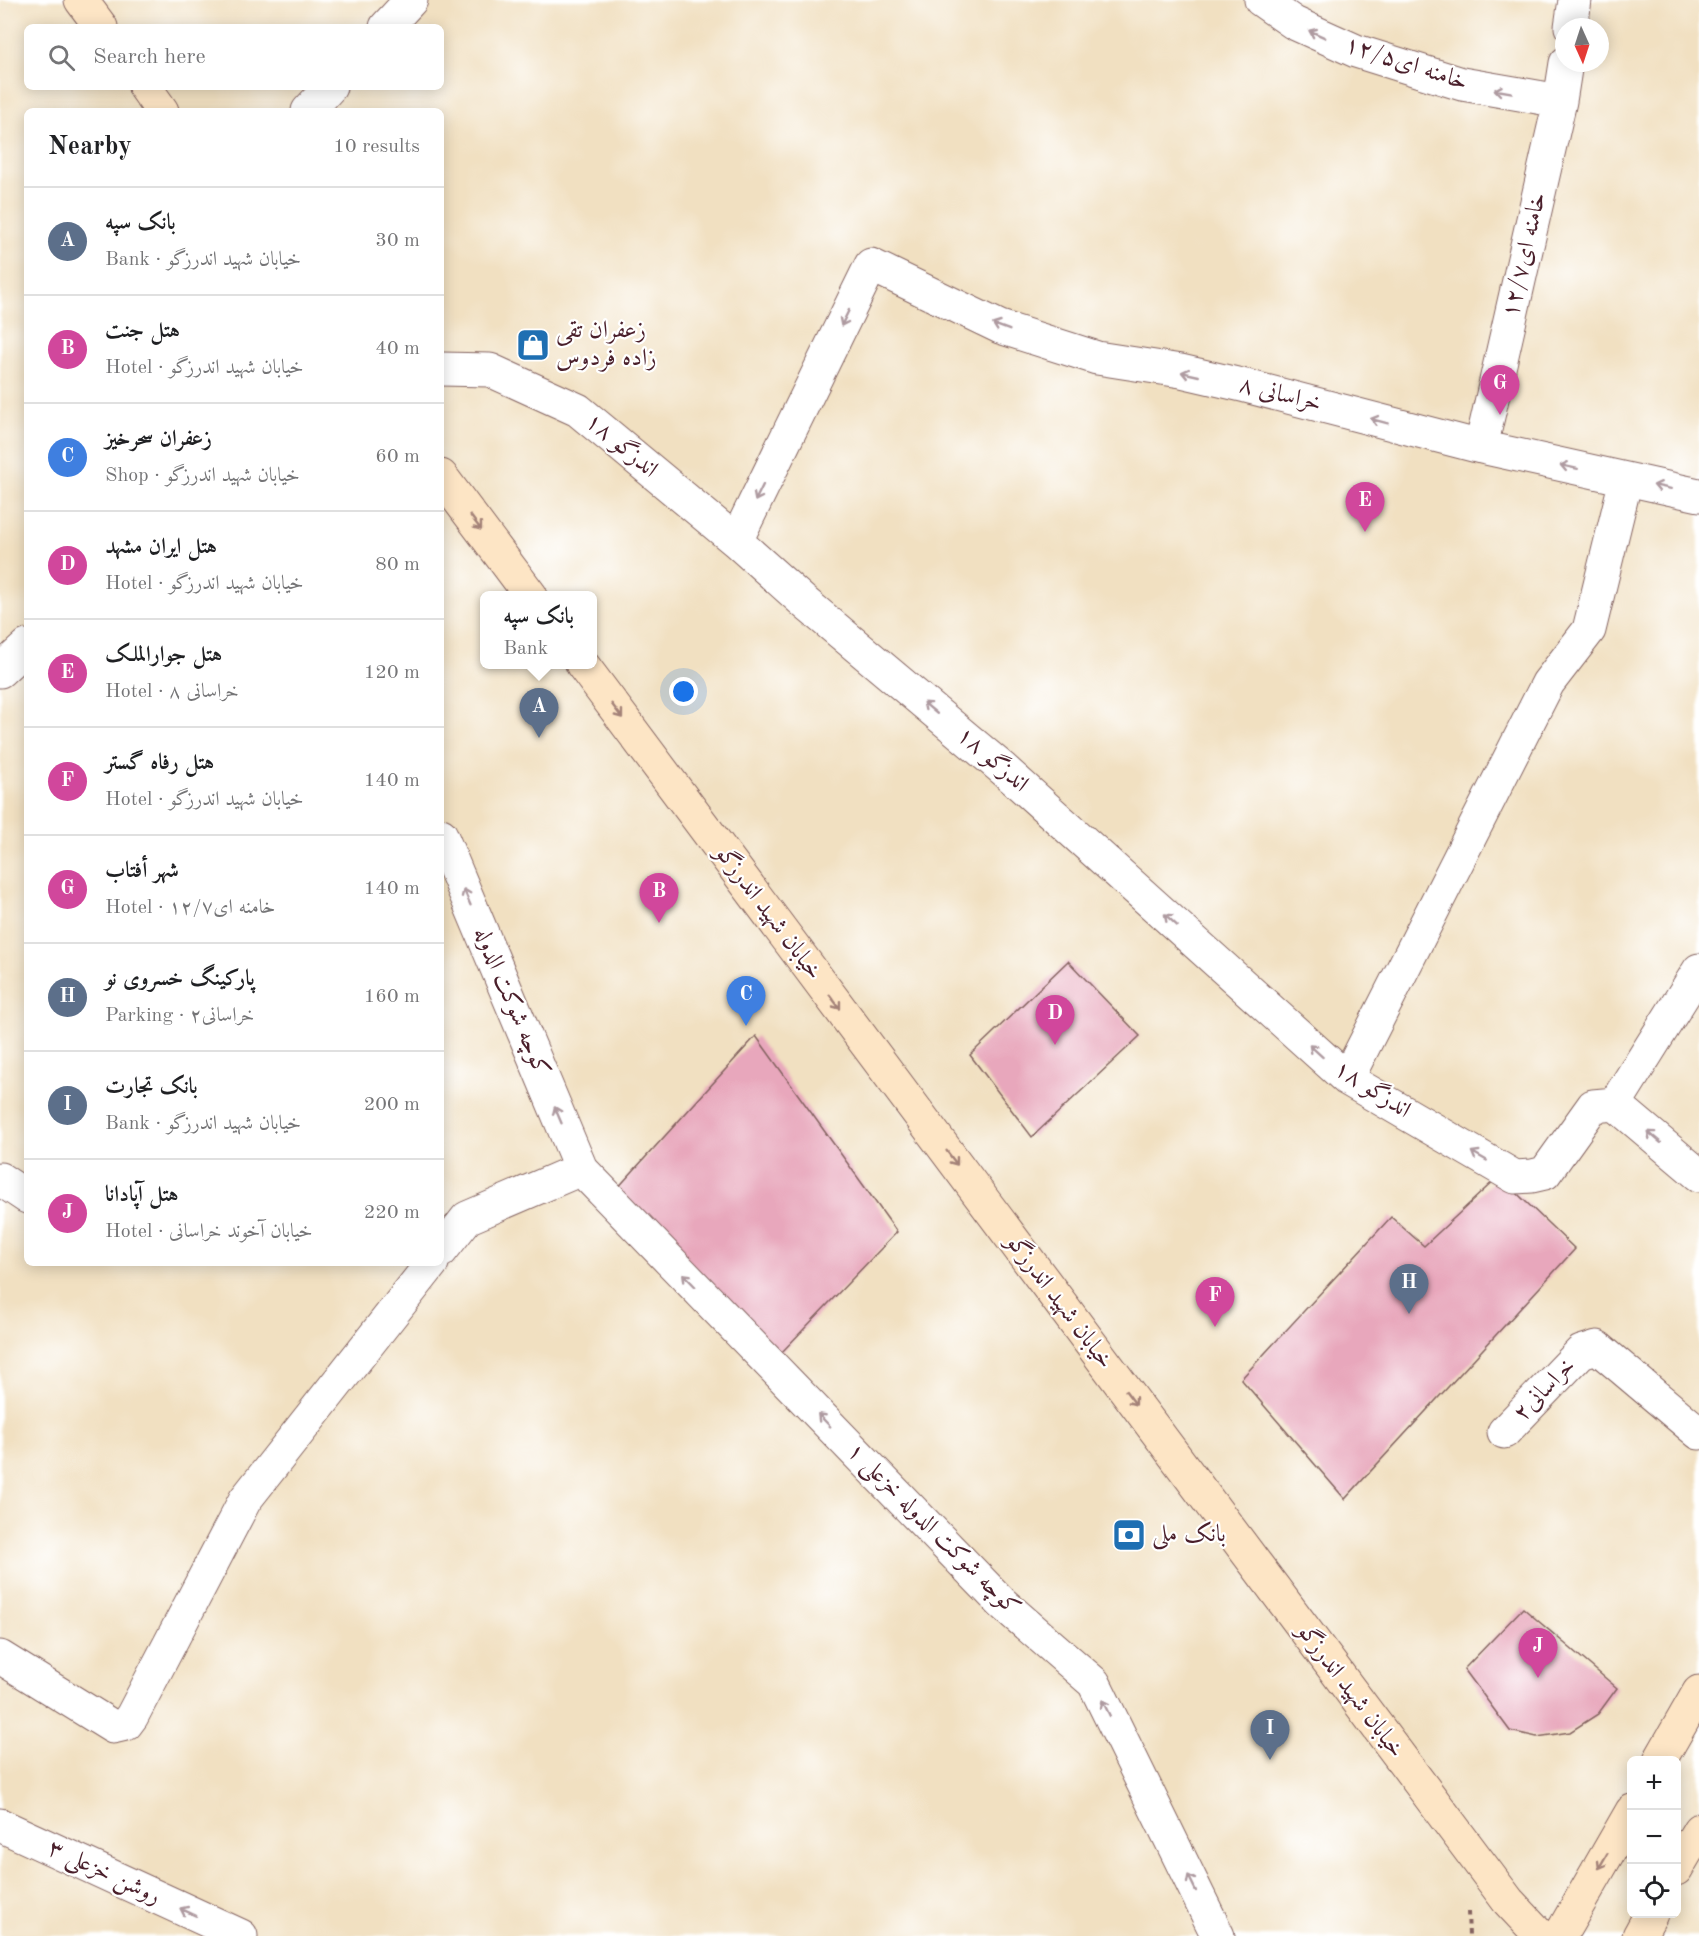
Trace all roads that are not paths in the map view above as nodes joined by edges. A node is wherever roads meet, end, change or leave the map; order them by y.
1 (81, 0) edge
2 (411, 0) edge
3 (1261, 0) edge
4 (1575, 0) edge
5 (1572, 18) edge
6 (99, 24) edge
7 (389, 24) edge
8 (1565, 72) edge
9 (147, 90) edge
10 (327, 90) edge
11 (1560, 101) junction
12 (160, 108) edge
13 (311, 108) edge
14 (444, 369) edge
15 (1480, 447) junction
16 (1626, 479) junction
17 (444, 480) edge
18 (1699, 495) edge
19 (736, 541) junction
20 (527, 591) edge
21 (586, 669) edge
22 (444, 843) edge
23 (1699, 970) edge
24 (1347, 1079) junction
25 (1615, 1104) junction
26 (581, 1169) junction
27 (1699, 1175) edge
28 (0, 1179) edge
29 (24, 1195) edge
30 (444, 1247) edge
31 (430, 1266) edge
32 (1504, 1432) dead end
33 (1699, 1433) edge
34 (0, 1657) edge
35 (1699, 1692) edge
36 (1663, 1756) edge
37 (1627, 1819) edge
38 (0, 1825) edge
39 (1699, 1830) edge
40 (1680, 1864) edge
41 (1649, 1918) edge
42 (241, 1936) edge
43 (1218, 1936) edge
44 (1541, 1936) edge
45 (1560, 1936) edge
46 (1639, 1936) edge

1 - 6 main road
2 - 7 street
11 -> 3 street, خامنه ای۱۲/۵
4 - 5 street
8 - 11 street, خامنه ای۱۲/۷
9 - 12 main road
10 - 13 street
11 - 15 street, خامنه ای۱۲/۷
14 - 19 street, اندزگو ۱۸
16 -> 15 street, خراسانی ۸
15 -> 19 street, خراسانی ۸
18 -> 16 street, خراسانی ۸
16 - 24 street
17 -> 20 main road
24 -> 19 street, اندزگو ۱۸
21 -> 44 main road, خیابان شهید اندرزگو
26 -> 22 street, کوچه شوکت الدوله
23 - 25 street
25 -> 24 street, اندزگو ۱۸
27 -> 25 street
26 - 30 street
43 -> 26 street, کوچه شوکت الدوله خزعلی ۱
28 - 29 street
31 - 34 street
32 - 33 street, خراسانی۲
35 - 36 main road
37 -> 45 main road
42 -> 38 street, روشن خزعلی ۳
39 - 40 main road
41 - 46 main road

